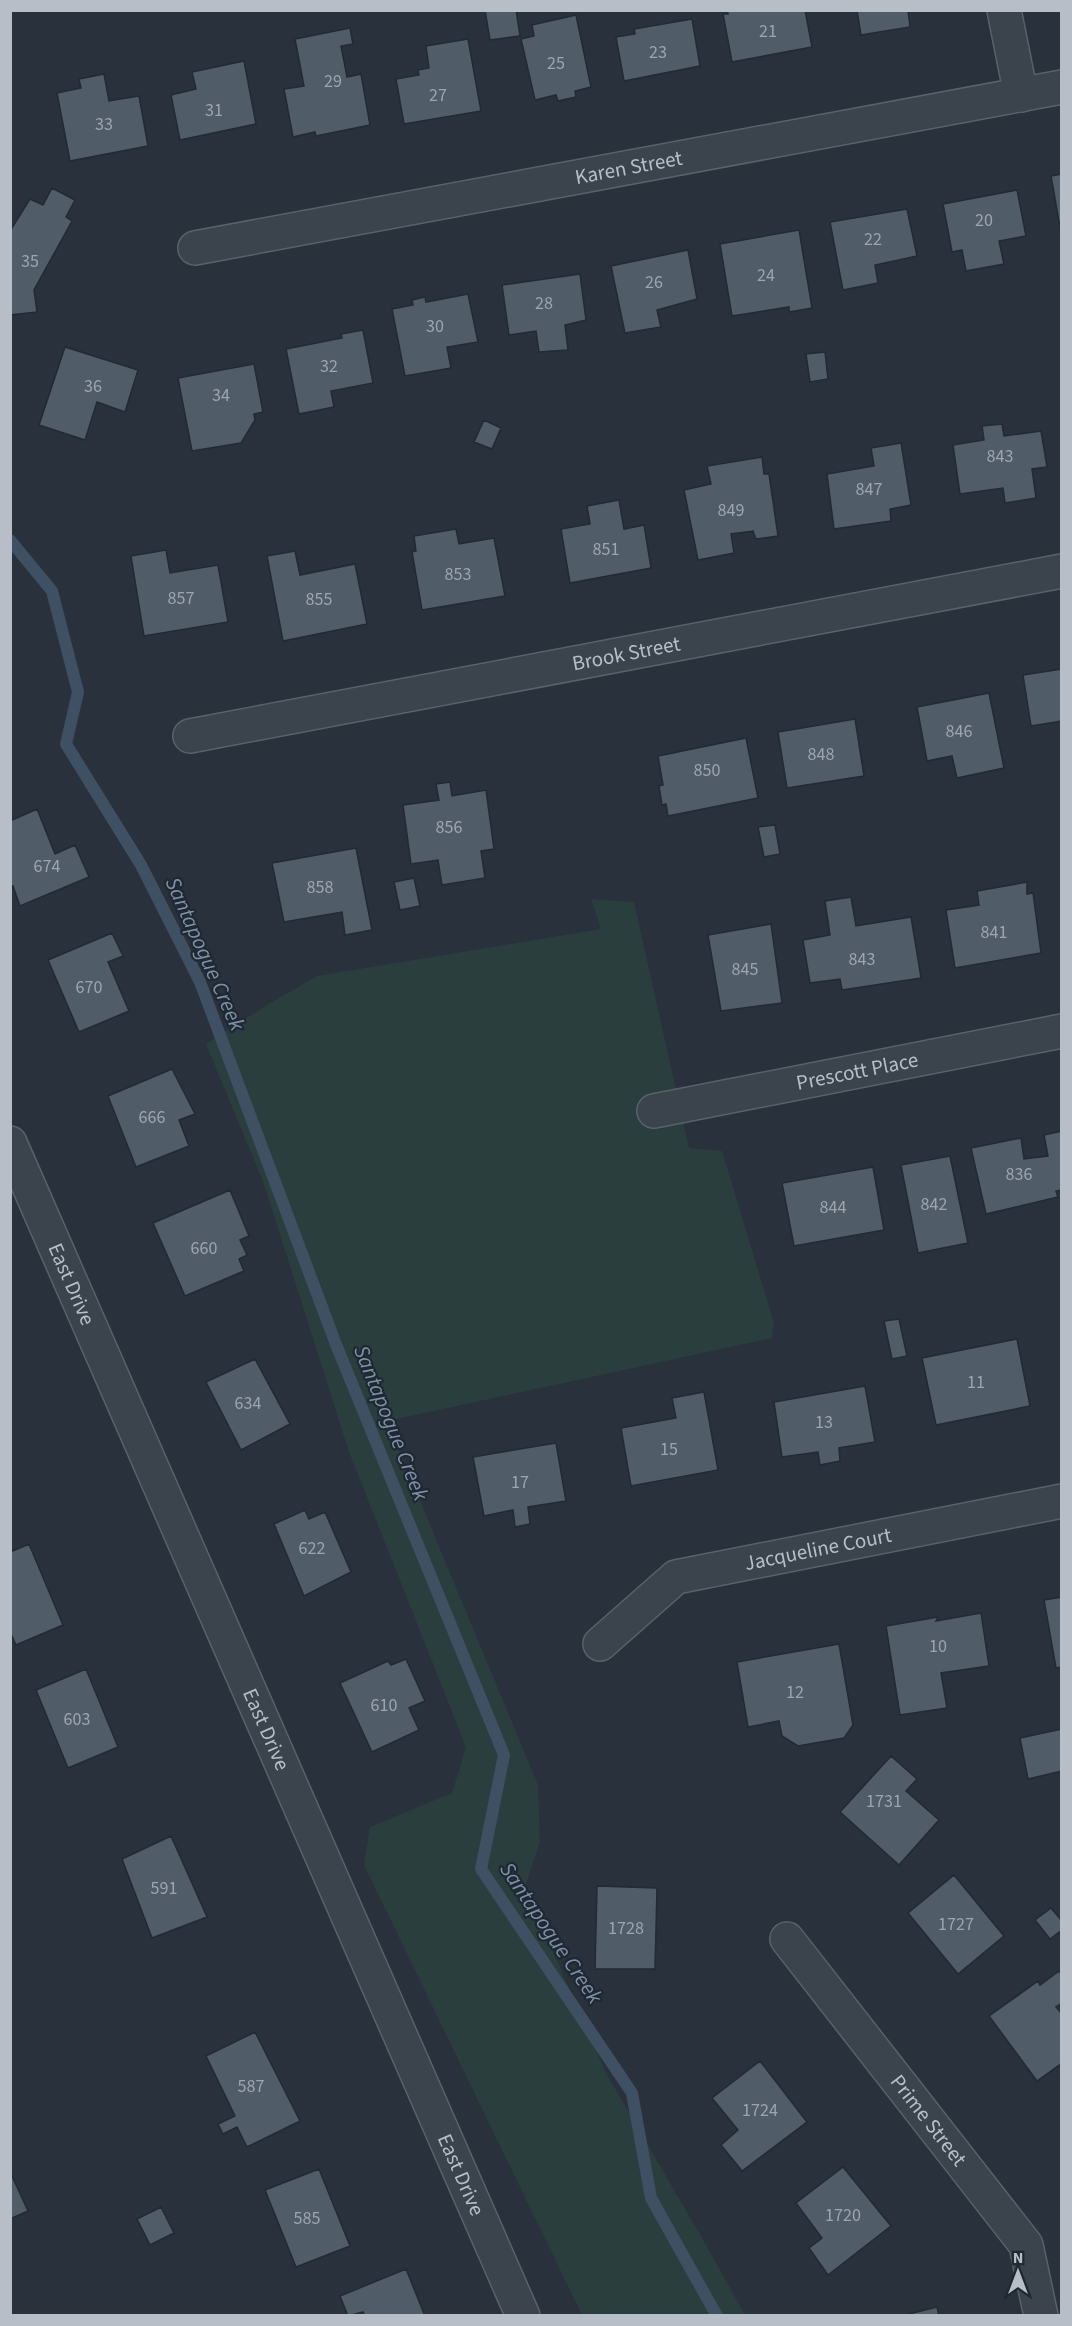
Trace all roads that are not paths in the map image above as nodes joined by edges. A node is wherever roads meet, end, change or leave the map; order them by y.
1 (1004, 10) edge
2 (1062, 87) edge
3 (1021, 95) junction
4 (195, 248) dead end
5 (1062, 571) edge
6 (190, 736) dead end
7 (1062, 1031) edge
8 (654, 1110) dead end
9 (10, 1143) edge
10 (1062, 1502) edge
11 (600, 1644) dead end
12 (787, 1939) dead end
13 (524, 2316) edge
14 (1041, 2316) edge

1 - 3 street
2 - 3 street, Karen Street
3 - 4 street, Karen Street
5 - 6 street, Brook Street
7 - 8 street, Prescott Place
9 - 13 street, East Drive
10 - 11 street, Jacqueline Court
12 - 14 street, Prime Street

